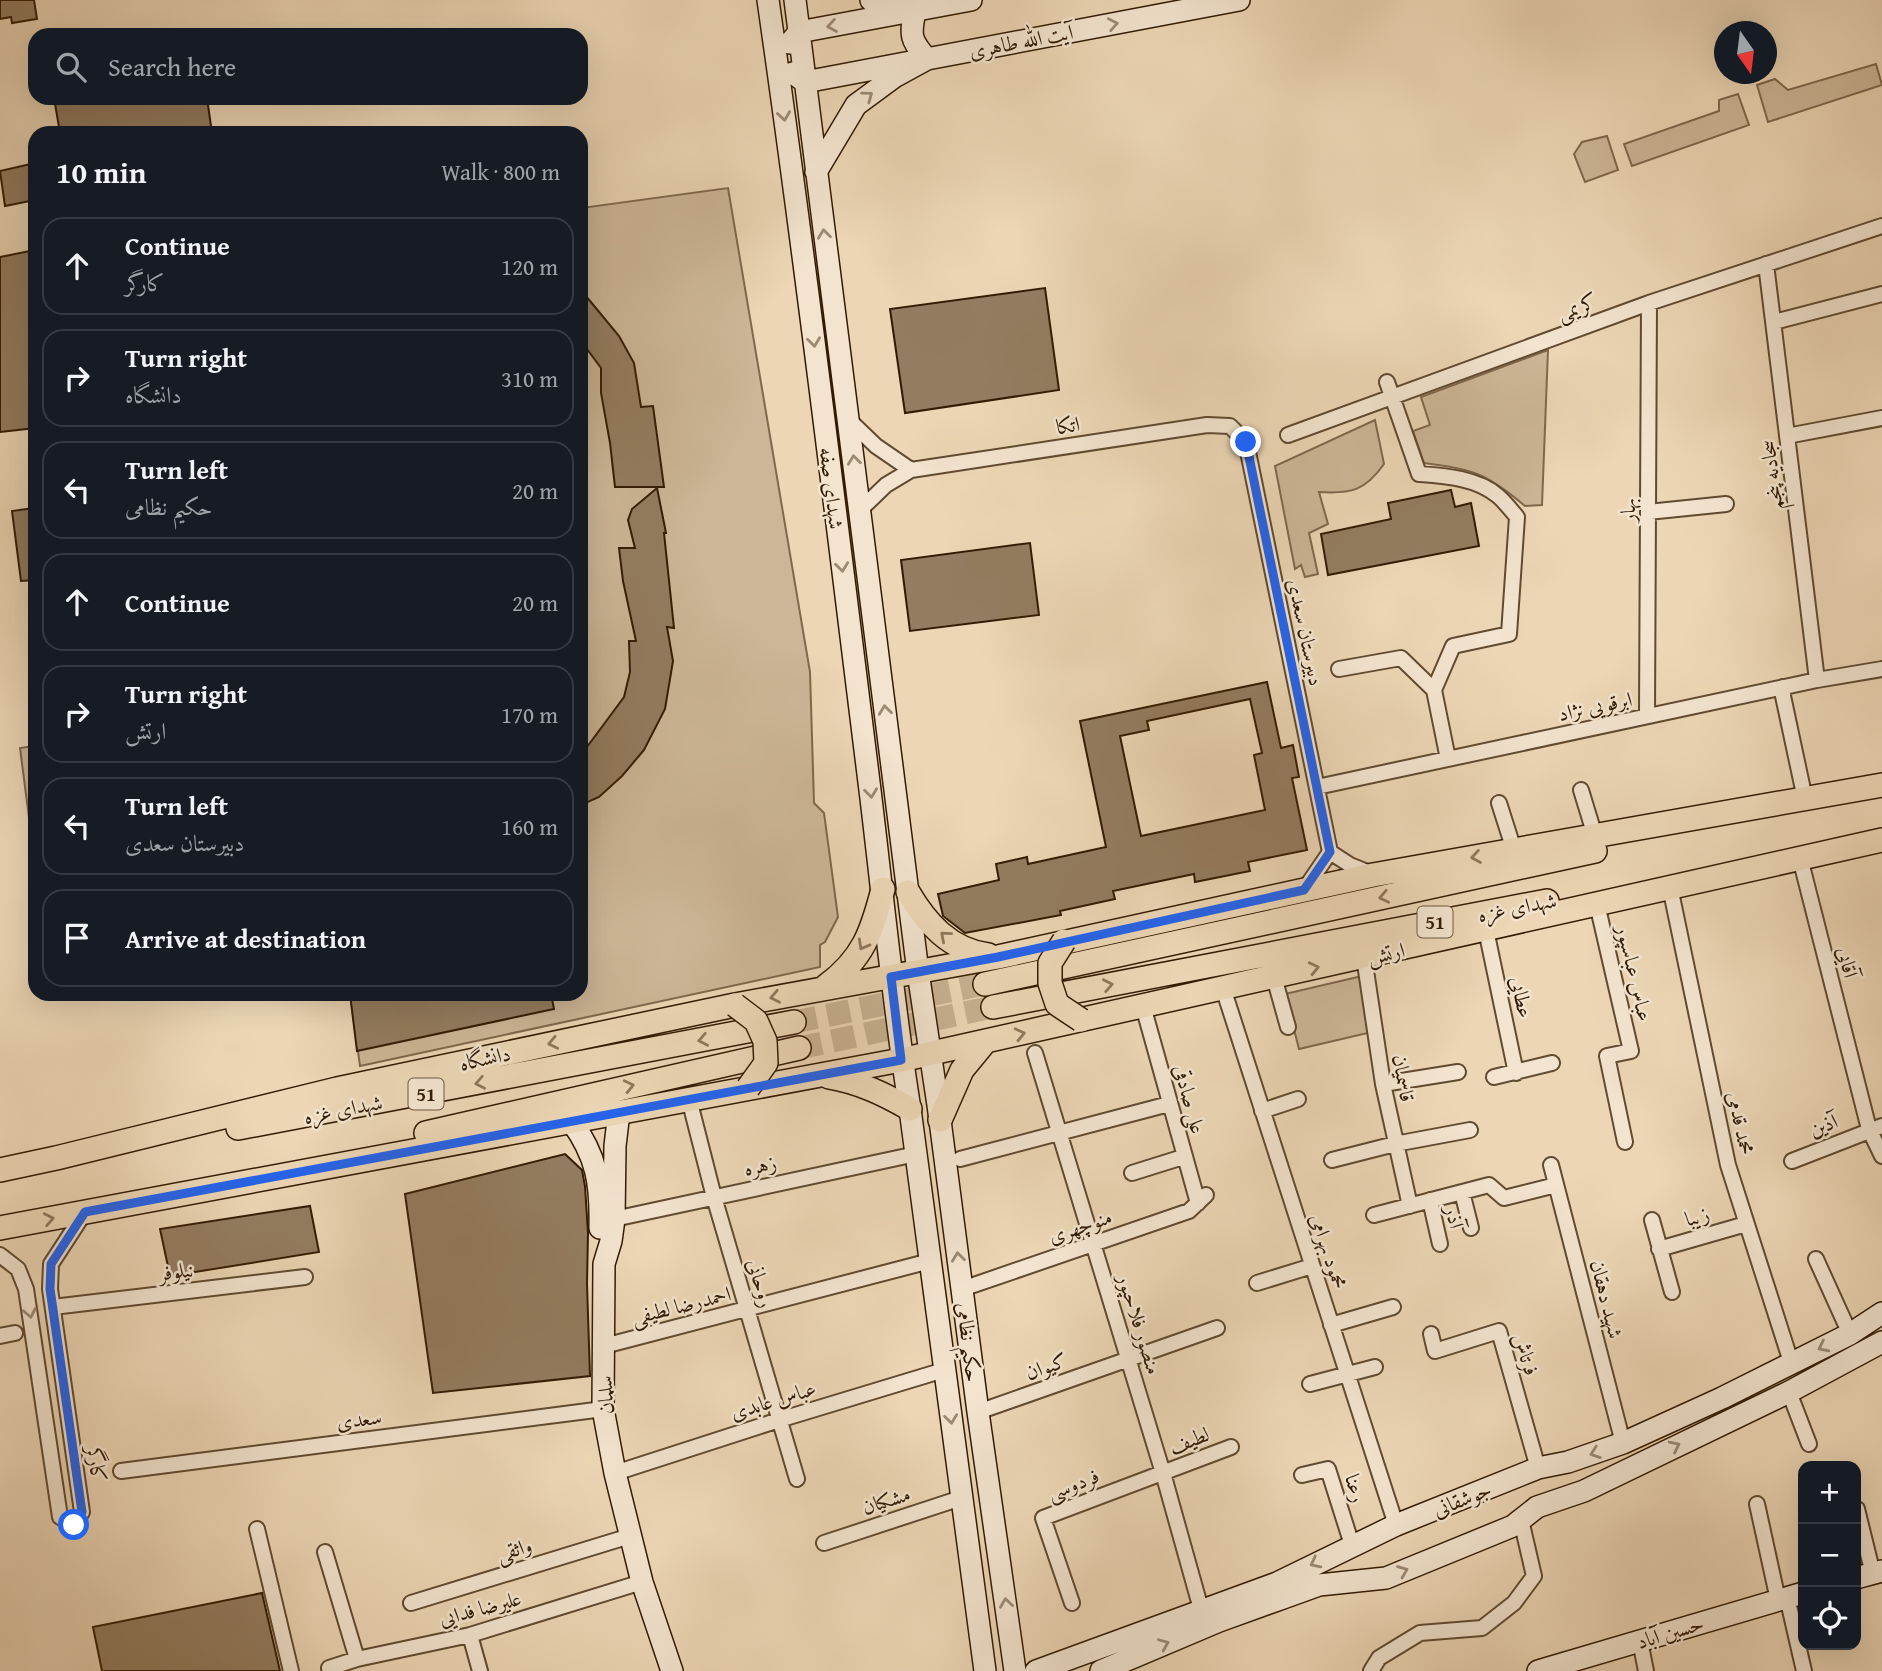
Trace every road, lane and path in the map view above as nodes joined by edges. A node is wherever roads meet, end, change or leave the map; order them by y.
1 (768, 0) edge
2 (795, 0) edge
3 (871, 0) edge
4 (971, 0) edge
5 (1239, 0) edge
6 (915, 11) junction
7 (799, 32) junction
8 (927, 59) junction
9 (776, 60) junction
10 (805, 82) junction
11 (816, 172) junction
12 (1882, 226) edge
13 (1766, 264) junction
14 (1882, 294) edge
15 (1649, 303) junction
16 (1774, 322) junction
17 (1389, 389) junction
18 (1882, 418) edge
19 (849, 420) junction
20 (1230, 426) joint
21 (1288, 435) dead end
22 (1787, 436) junction
23 (911, 470) junction
24 (1726, 504) dead end
25 (860, 510) junction
26 (1648, 512) junction
27 (1339, 669) dead end
28 (1882, 669) edge
29 (1817, 680) junction
30 (1783, 687) junction
31 (1434, 690) junction
32 (1647, 716) junction
33 (1448, 759) junction
34 (1882, 785) edge
35 (1317, 787) junction
36 (1581, 790) dead end
37 (1833, 794) junction
38 (1805, 799) junction
39 (1499, 803) dead end
40 (1595, 836) junction
41 (1879, 840) edge
42 (1514, 850) junction
43 (1330, 852) junction
44 (1800, 858) junction
45 (1373, 875) junction
46 (1670, 887) junction
47 (883, 889) junction
48 (1304, 890) junction
49 (908, 891) junction
50 (1597, 904) junction
51 (1486, 930) junction
52 (1064, 942) junction
53 (998, 957) junction
54 (1364, 957) junction
55 (918, 972) junction
56 (891, 977) junction
57 (1274, 977) junction
58 (985, 984) tunnel mouth
59 (824, 988) junction
60 (1223, 988) junction
61 (735, 1005) junction
62 (1143, 1006) junction
63 (993, 1007) tunnel mouth
64 (924, 1013) joint
65 (896, 1019) joint
66 (1081, 1020) junction
67 (794, 1022) tunnel mouth
68 (1287, 1027) dead end
69 (985, 1042) junction
70 (799, 1048) tunnel mouth
71 (1035, 1053) dead end
72 (930, 1054) junction
73 (902, 1060) junction
74 (1552, 1063) dead end
75 (1458, 1072) dead end
76 (1516, 1073) junction
77 (815, 1075) junction
78 (1494, 1077) dead end
79 (934, 1082) junction
80 (906, 1084) junction
81 (1383, 1084) junction
82 (748, 1088) junction
83 (689, 1099) junction
84 (1298, 1099) dead end
85 (1169, 1104) junction
86 (910, 1109) junction
87 (1262, 1111) junction
88 (619, 1112) junction
89 (940, 1119) junction
90 (571, 1121) junction
91 (1876, 1127) edge
92 (1470, 1130) dead end
93 (1060, 1132) junction
94 (1625, 1142) dead end
95 (1395, 1144) junction
96 (615, 1146) junction
97 (592, 1152) junction
98 (916, 1154) junction
99 (1882, 1156) edge
100 (1184, 1157) junction
101 (56, 1158) junction
102 (1332, 1160) dead end
103 (953, 1161) junction
104 (1792, 1161) dead end
105 (1551, 1166) dead end
106 (0, 1170) edge
107 (1132, 1173) dead end
108 (1556, 1185) junction
109 (1462, 1192) junction
110 (714, 1197) junction
111 (1202, 1199) joint
112 (1430, 1200) junction
113 (1410, 1206) junction
114 (85, 1212) junction
115 (1374, 1215) dead end
116 (614, 1219) junction
117 (1651, 1220) dead end
118 (1746, 1224) junction
119 (0, 1228) edge
120 (1471, 1228) dead end
121 (1093, 1244) junction
122 (1440, 1244) dead end
123 (1659, 1249) junction
124 (0, 1255) edge
125 (1816, 1259) dead end
126 (930, 1261) junction
127 (604, 1264) junction
128 (1312, 1266) junction
129 (305, 1277) dead end
130 (1257, 1283) dead end
131 (962, 1289) junction
132 (1672, 1292) dead end
133 (53, 1307) junction
134 (1393, 1307) dead end
135 (747, 1310) junction
136 (1882, 1313) edge
137 (1331, 1325) junction
138 (1217, 1328) dead end
139 (15, 1333) dead end
140 (1431, 1334) dead end
141 (1850, 1334) junction
142 (0, 1336) edge
143 (1882, 1342) edge
144 (604, 1346) junction
145 (1128, 1359) junction
146 (1791, 1362) junction
147 (1375, 1367) dead end
148 (944, 1370) junction
149 (1347, 1374) junction
150 (1310, 1384) dead end
151 (1789, 1392) junction
152 (1722, 1398) junction
153 (603, 1409) junction
154 (978, 1412) junction
155 (1731, 1419) junction
156 (779, 1420) junction
157 (1623, 1443) junction
158 (1810, 1444) dead end
159 (1231, 1447) dead end
160 (1568, 1462) junction
161 (1538, 1468) junction
162 (121, 1471) dead end
163 (615, 1473) junction
164 (1163, 1473) junction
165 (1302, 1475) dead end
166 (797, 1479) dead end
167 (1584, 1491) junction
168 (961, 1498) junction
169 (1758, 1504) dead end
170 (1521, 1520) junction
171 (1860, 1524) edge
172 (1396, 1525) junction
173 (257, 1529) dead end
174 (630, 1536) junction
175 (824, 1543) dead end
176 (1352, 1545) junction
177 (325, 1552) dead end
178 (1870, 1574) edge
179 (642, 1582) junction
180 (1280, 1590) junction
181 (1789, 1597) edge
182 (411, 1603) dead end
183 (1072, 1603) dead end
184 (1201, 1609) junction
185 (470, 1635) junction
186 (1640, 1641) junction
187 (357, 1659) junction
188 (329, 1668) dead end
189 (291, 1671) edge
190 (480, 1671) edge
191 (672, 1671) edge
192 (985, 1671) edge
193 (1015, 1671) edge
194 (1036, 1671) edge
195 (1101, 1671) edge
196 (1371, 1671) edge
197 (1538, 1671) edge
198 (1647, 1671) edge
199 (1804, 1671) edge

1 - 9 main road, شهدای صفه
2 - 7 main road, شهدای صفه
3 - 6 main road
4 - 6 main road
8 -> 5 main road, آیت الله طاهری
6 -> 7 main road
6 - 8 main road
7 - 9 main road
7 - 10 main road, شهدای صفه
8 - 10 main road, آیت الله طاهری
11 -> 8 main road, آیت الله طاهری
9 - 10 main road
9 -> 47 main road, شهدای صفه
10 - 11 main road, شهدای صفه
19 -> 11 main road, شهدای صفه
12 - 13 street, کریمی
13 - 15 street, کریمی
13 - 16 street, سجادیه پنجم
14 - 16 street
15 - 17 street, کریمی
15 - 26 street, بهار
16 - 22 street, سجادیه پنجم
17 - 21 street, کریمی
17 - 31 street
18 - 22 street
19 - 23 street
25 -> 19 main road, شهدای صفه
20 - 23 street, اتکا
20 - 35 street, دبیرستان سعدی
22 - 29 street, سجادیه پنجم
23 - 25 street
24 - 26 street
49 -> 25 main road, شهدای صفه
26 - 32 street, بهار
27 - 31 street
28 - 29 street, ابرقویی نژاد
29 - 30 street, ابرقویی نژاد
30 - 32 street, ابرقویی نژاد
30 - 38 street
31 - 33 street
32 - 33 street, ابرقویی نژاد
33 - 35 street, ابرقویی نژاد
34 - 37 main road, 51
35 - 43 street, دبیرستان سعدی
36 - 40 street
37 - 38 main road
37 -> 58 main road, شهدای غزه / 51
38 - 40 main road
39 - 42 street
40 - 42 main road
41 - 44 main road, ارتش
63 -> 41 main road, شهدای غزه / 51
42 -> 45 main road
43 - 45 street
43 - 48 street
44 - 46 main road, ارتش
44 - 91 street, آقایی
45 - 48 main road
46 - 50 main road, ارتش
46 - 118 street, محمد قدمی
47 - 56 main road, شهدای صفه
47 -> 59 main road
48 - 52 main road
53 -> 49 main road
49 - 55 main road, شهدای صفه
50 - 51 main road, ارتش
50 - 94 street, عباس عباسپور
51 - 54 main road, ارتش
51 - 76 street, عطایی
52 - 53 main road
52 - 66 main road, bridge
53 - 55 main road
57 -> 54 main road, ارتش
54 - 81 street, قاسمیان
55 - 56 main road, دانشگاه
55 - 64 main road, شهدای صفه
56 - 59 main road, دانشگاه
56 - 65 main road, شهدای صفه
57 - 60 main road, ارتش
57 - 68 street
59 -> 61 main road, دانشگاه
60 - 62 main road, ارتش
60 - 87 street, محمود بهرامی
61 - 82 main road, bridge
61 -> 101 main road, دانشگاه
62 - 66 main road, ارتش
62 - 85 street, علی صادقی
64 - 72 main road, حکیم نظامی
65 - 73 main road, حکیم نظامی
69 -> 66 main road, ارتش
67 -> 101 main road, شهدای غزه / 51
69 - 72 main road, ارتش
69 - 89 main road
114 -> 70 main road, شهدای غزه / 51
71 - 93 street, منصور فلاحپور
72 - 73 main road, ارتش
72 - 79 main road, حکیم نظامی
73 - 77 main road
73 - 80 main road, حکیم نظامی
74 - 76 street
75 - 81 street
76 - 78 street
77 - 82 main road
77 - 86 main road
79 - 80 main road
79 - 89 main road, حکیم نظامی
80 - 86 main road, حکیم نظامی
81 - 95 street, قاسمیان
82 - 83 main road
83 - 88 main road
83 - 110 street, روحانی
84 - 87 street
85 - 93 street
85 - 100 street, علی صادقی
86 - 98 main road, حکیم نظامی
87 - 128 street, محمود بهرامی
88 - 90 main road
88 - 96 main road, سلمان
89 - 103 main road, حکیم نظامی
90 - 97 main road
90 - 114 main road
91 - 99 street, آقایی
91 - 104 street, آذین
92 - 95 street
93 - 103 street
93 - 121 street, منصور فلاحپور
95 - 102 street
95 - 113 street, قاسمیان
96 - 97 main road
96 - 116 main road, سلمان
97 - 127 main road
98 - 110 street, زهره
98 - 126 main road, حکیم نظامی
100 - 107 street
100 - 111 street, علی صادقی
101 - 106 main road, دانشگاه / 51
131 -> 103 main road, حکیم نظامی
105 - 108 street, شهید دهقان
108 - 109 street
108 - 157 street, شهید دهقان
109 - 112 street
109 - 120 street
110 - 116 street, زهره
110 - 135 street, روحانی
111 - 121 street, منوچهری
112 - 113 street
112 - 122 street, آذر
113 - 115 street
119 -> 114 main road, 51
114 - 133 street, کارگر
116 - 127 main road, سلمان
117 - 123 street
118 - 123 street, زیبا
118 - 146 street, محمد قدمی
121 - 131 street, منوچهری
121 - 145 street, منصور فلاحپور
123 - 132 street
124 -> 133 street, کارگر
125 - 141 street
126 - 135 street, احمدرضا لطیفی
126 - 148 main road, حکیم نظامی
127 - 144 main road, سلمان
128 - 130 street
128 - 137 street, محمود بهرامی
129 - 133 street, نیلوفر
131 - 154 main road, حکیم نظامی
134 - 137 street
135 - 144 street, احمدرضا لطیفی
135 - 156 street, روحانی
136 - 141 main road, جوشقانی
137 - 149 street, محمود بهرامی
138 - 145 street, کیوان
139 - 142 street
140 - 161 street, فرتاش
141 -> 146 main road, جوشقانی
143 - 151 main road, جوشقانی
144 - 153 main road, سلمان
145 - 154 street, کیوان
145 - 164 street, منصور فلاحپور
146 - 152 main road, جوشقانی
147 - 149 street
148 - 156 street, عباس عابدی
148 -> 168 main road, حکیم نظامی
149 - 150 street
149 - 172 street, محمود بهرامی
151 - 155 main road, جوشقانی
151 - 158 street
152 - 155 main road
152 - 157 main road, جوشقانی
153 - 162 street, سعدی
153 - 163 main road, سلمان
193 -> 154 main road, حکیم نظامی
167 -> 155 main road, جوشقانی
156 - 163 street, عباس عابدی
156 - 166 street, روحانی
157 -> 160 main road, جوشقانی
159 - 164 street, لطیف
160 - 161 main road, جوشقانی
160 - 167 main road
161 - 172 main road, جوشقانی
163 - 174 main road, سلمان
164 - 183 street, فردوسی
164 - 184 street, منصور فلاحپور
165 - 176 street, رعنا
167 - 170 main road, جوشقانی
168 - 175 street, مشکیان
168 - 192 main road, حکیم نظامی
169 - 181 street
180 -> 170 main road, جوشقانی
170 - 196 street
171 - 178 street
172 - 176 main road, جوشقانی
173 - 189 street
174 - 179 main road, سلمان
174 - 182 street, واثقی
176 -> 180 main road, جوشقانی
177 - 187 street
179 - 185 street, علیرضا فدایی
179 - 191 main road, سلمان
180 - 184 main road, جوشقانی
195 -> 180 main road, جوشقانی
181 - 186 main road, حسین آباد
181 - 199 street
184 - 194 main road, جوشقانی
185 - 187 street, علیرضا فدایی
185 - 190 street
186 - 197 main road, حسین آباد
186 - 198 street
187 - 188 street, علیرضا فدایی

